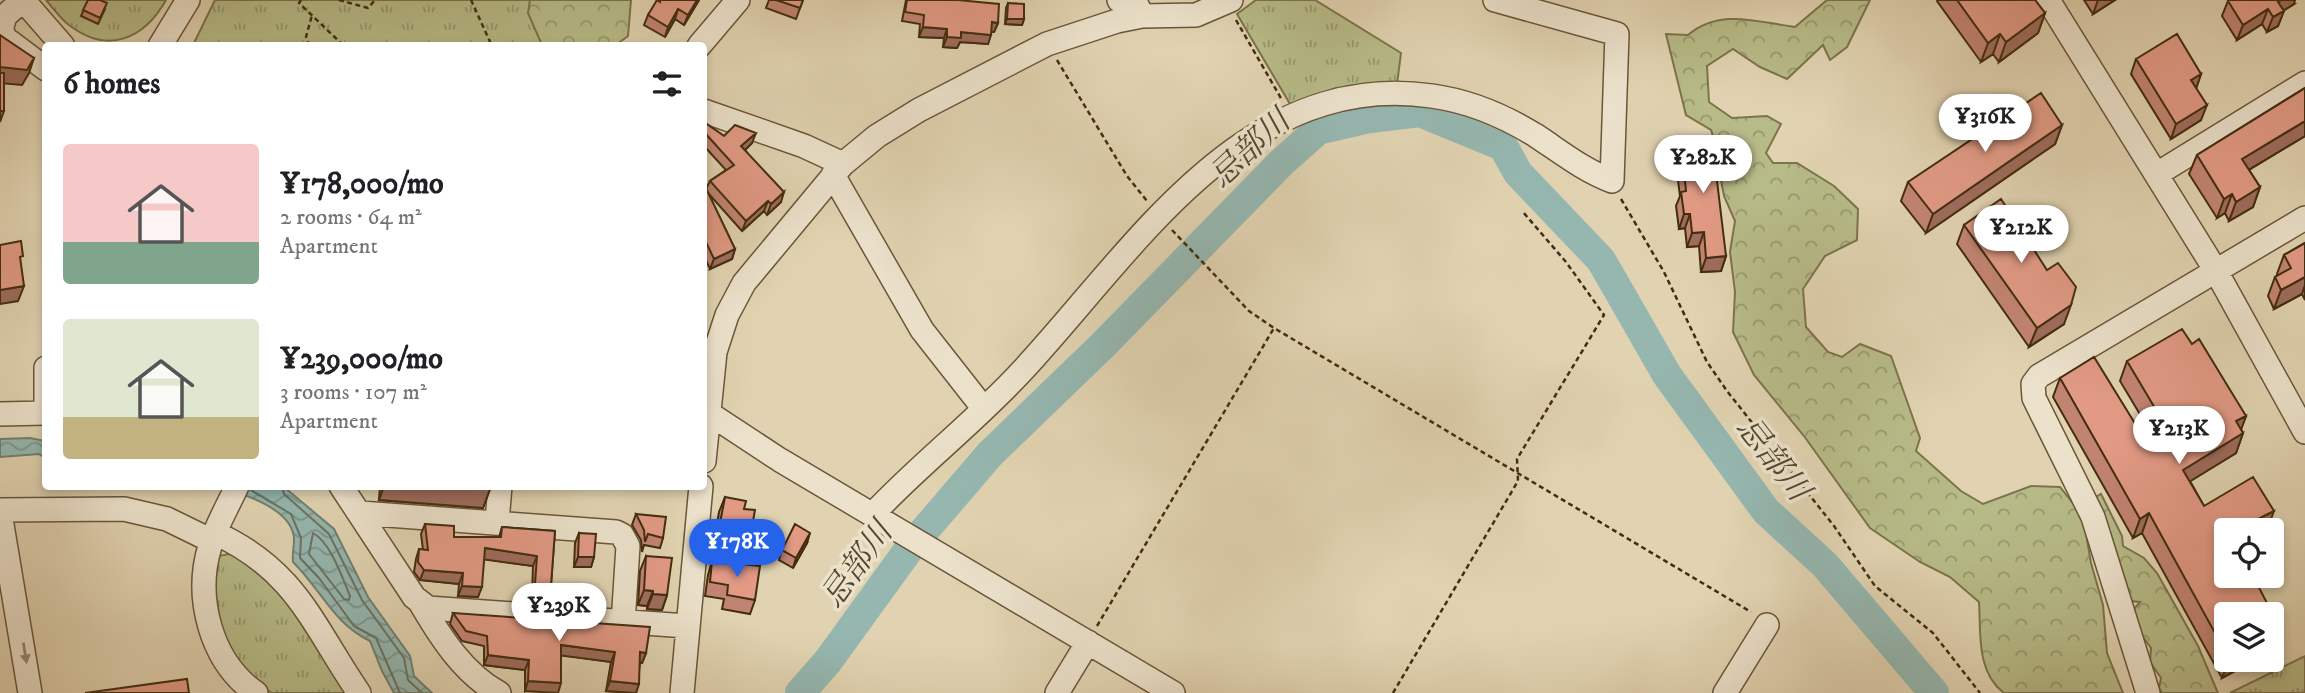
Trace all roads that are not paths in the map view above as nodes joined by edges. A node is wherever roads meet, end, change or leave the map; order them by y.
1 (23, 0) edge
2 (188, 0) edge
3 (738, 0) edge
4 (1119, 0) edge
5 (1496, 0) edge
6 (2048, 0) edge
7 (1231, 5) edge
8 (1142, 16) junction
9 (59, 42) edge
10 (162, 42) edge
11 (702, 42) edge
12 (42, 66) edge
13 (2305, 83) edge
14 (707, 112) edge
15 (838, 170) junction
16 (2157, 174) junction
17 (2305, 218) edge
18 (2216, 271) junction
19 (707, 405) edge
20 (984, 409) junction
21 (42, 410) edge
22 (707, 413) edge
23 (0, 414) edge
24 (2305, 432) edge
25 (235, 490) edge
26 (344, 490) edge
27 (500, 490) edge
28 (701, 490) edge
29 (0, 511) edge
30 (361, 513) junction
31 (875, 515) junction
32 (498, 523) junction
33 (214, 535) junction
34 (421, 604) junction
35 (623, 623) junction
36 (1767, 625) road end
37 (687, 626) junction
38 (1088, 642) junction
39 (30, 693) edge
40 (257, 693) edge
41 (359, 693) edge
42 (499, 693) edge
43 (682, 693) edge
44 (1057, 693) edge
45 (1173, 693) edge
46 (1725, 693) edge
47 (2148, 693) edge

1 - 9 street
1 - 12 street
2 - 10 street
3 - 11 street
4 - 8 street
5 - 20 street
6 - 16 street
7 - 8 street
8 - 15 street
13 - 16 street
14 - 15 street
15 - 19 street
15 - 20 street
16 - 18 street
17 - 18 street
18 - 24 street
18 - 47 street
20 - 31 street
21 - 23 street
22 - 31 street
25 - 33 street
26 - 30 street
27 - 32 street
28 - 37 street
29 - 33 street
29 -> 39 street
30 - 32 street
30 - 34 street
31 - 38 street
32 - 35 street
33 - 40 street
33 - 41 street
34 - 35 street
34 - 42 street
35 - 37 street
36 - 46 street
37 - 43 street
38 - 44 street
38 - 45 street

